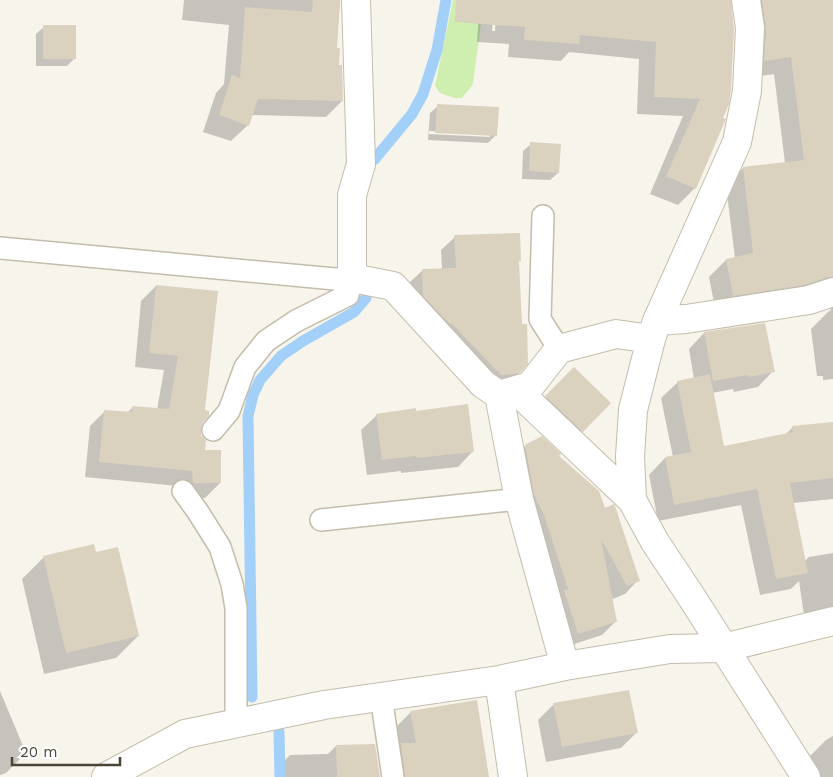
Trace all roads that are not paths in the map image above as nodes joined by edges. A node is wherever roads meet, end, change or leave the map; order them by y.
1 (356, 0) edge
2 (746, 0) edge
3 (543, 216) dead end
4 (0, 248) edge
5 (352, 278) junction
6 (833, 292) edge
7 (654, 330) junction
8 (559, 349) junction
9 (507, 393) junction
10 (213, 430) dead end
11 (183, 491) dead end
12 (519, 500) junction
13 (632, 500) junction
14 (322, 520) dead end
15 (833, 621) edge
16 (723, 648) junction
17 (565, 666) junction
18 (498, 680) junction
19 (381, 696) junction
20 (236, 723) junction
21 (106, 777) edge
22 (393, 777) edge
23 (513, 777) edge
24 (806, 777) edge

1 - 5 street
2 - 7 street
3 - 8 lane
4 - 5 lane
5 - 9 street
5 - 10 lane
6 - 7 street
7 - 8 street
7 - 13 street
8 - 9 street
9 - 12 street
9 - 13 street
11 - 20 lane
12 - 14 lane
12 - 17 street
13 - 16 street
15 - 16 street
16 - 17 street
16 - 24 street
17 - 18 street
18 - 19 street
18 - 23 street
19 - 20 street
19 - 22 lane
20 - 21 street

